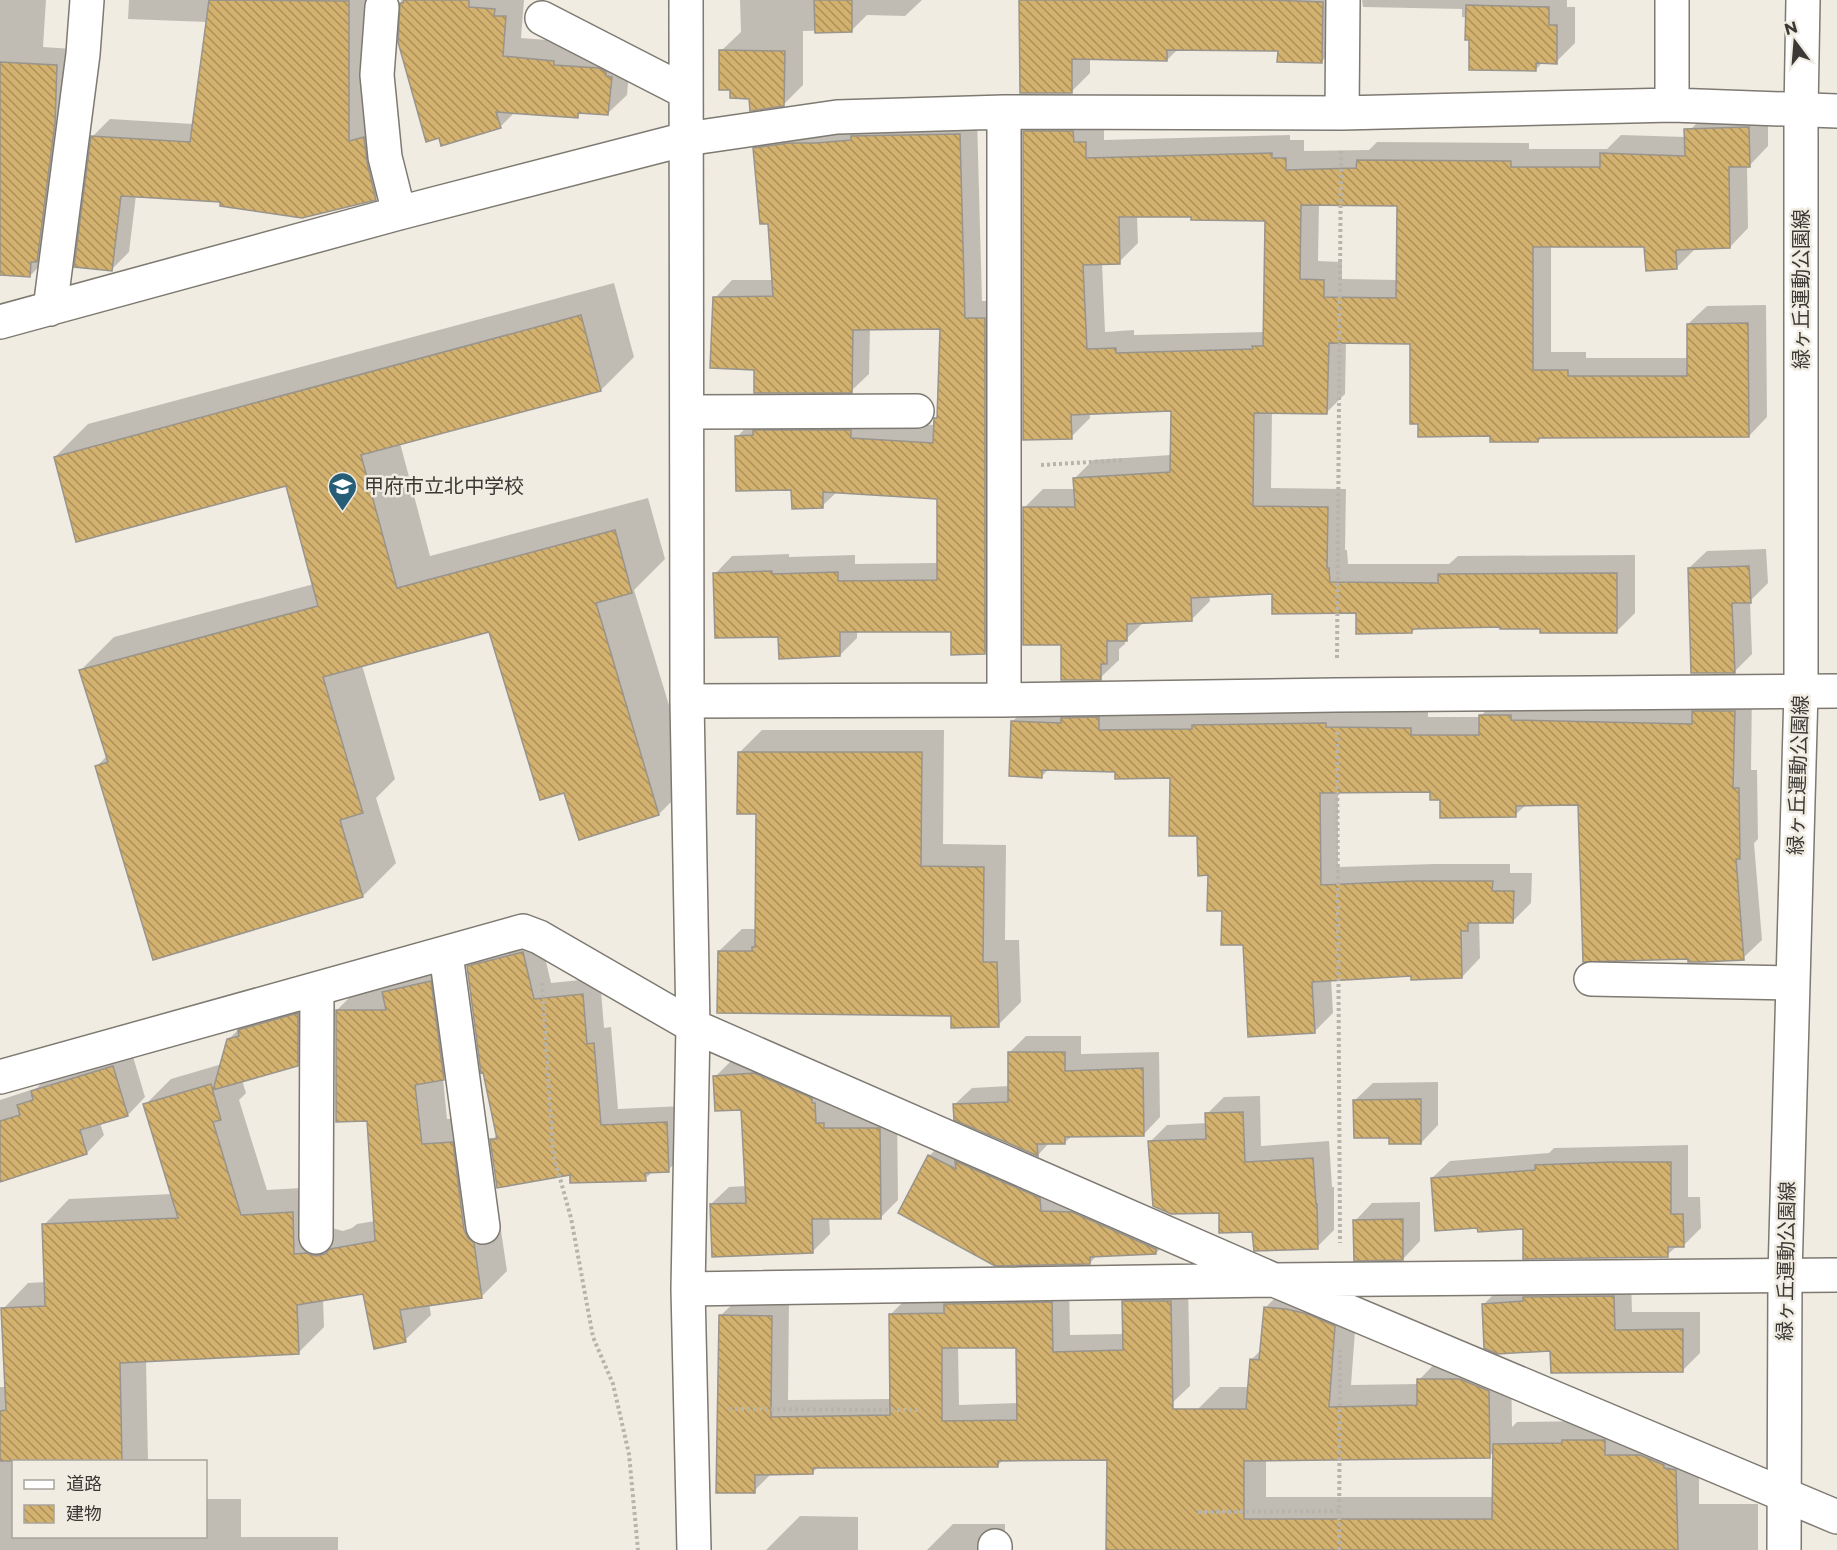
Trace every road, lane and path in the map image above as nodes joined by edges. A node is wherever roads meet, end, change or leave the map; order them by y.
1 (87, 0) edge
2 (686, 0) edge
3 (1343, 0) edge
4 (1672, 0) edge
5 (1803, 0) edge
6 (382, 7) dead end
7 (542, 18) dead end
8 (686, 92) junction
9 (1672, 105) junction
10 (1801, 111) junction
11 (1837, 111) edge
12 (1004, 112) junction
13 (1342, 113) junction
14 (686, 139) junction
15 (399, 213) junction
16 (50, 309) junction
17 (0, 322) edge
18 (917, 411) dead end
19 (687, 412) junction
20 (1124, 460) dead end
21 (1004, 466) junction
22 (1801, 691) junction
23 (1837, 692) edge
24 (1336, 695) junction
25 (1005, 700) junction
26 (687, 701) junction
27 (539, 937) junction
28 (446, 954) junction
29 (1591, 979) dead end
30 (1792, 983) junction
31 (317, 990) junction
32 (693, 1026) junction
33 (0, 1077) edge
34 (483, 1227) dead end
35 (316, 1237) dead end
36 (1785, 1275) junction
37 (1837, 1275) edge
38 (1274, 1280) junction
39 (688, 1289) junction
40 (1341, 1293) junction
41 (690, 1409) junction
42 (920, 1410) dead end
43 (1784, 1493) junction
44 (1339, 1511) junction
45 (1198, 1512) dead end
46 (1837, 1517) edge
47 (638, 1550) edge
48 (694, 1550) edge
49 (1339, 1550) edge
50 (1784, 1550) edge

1 - 16 street
2 - 8 street
3 - 13 street
4 - 9 street
5 - 10 street, 緑ヶ丘運動公園線
6 - 15 street
7 - 8 street
8 - 14 street
9 - 10 street
9 - 13 street
10 - 11 street
10 - 22 street, 緑ヶ丘運動公園線
12 - 13 street
12 - 14 street
12 - 21 street
13 - 24 path
14 - 15 street
14 - 19 street
15 - 16 street
16 - 17 street
18 - 19 street
19 - 26 street
20 - 21 path
21 - 25 street
22 - 23 street
22 - 24 street
22 - 30 street, 緑ヶ丘運動公園線
24 - 25 street
24 - 40 path
25 - 26 street
26 - 32 street
27 - 28 street
27 - 32 street
27 - 47 path
28 - 31 street
28 - 34 street
29 - 30 street
30 - 36 street, 緑ヶ丘運動公園線
31 - 33 street
31 - 35 street
32 - 38 street
32 - 39 street
36 - 37 street
36 - 40 street
36 - 43 street, 緑ヶ丘運動公園線
38 - 39 street
38 - 40 street
39 - 41 street
40 - 43 street
40 - 44 path
41 - 42 path
41 - 48 street
43 - 46 street
43 - 50 street, 緑ヶ丘運動公園線
44 - 45 path
44 - 49 path

